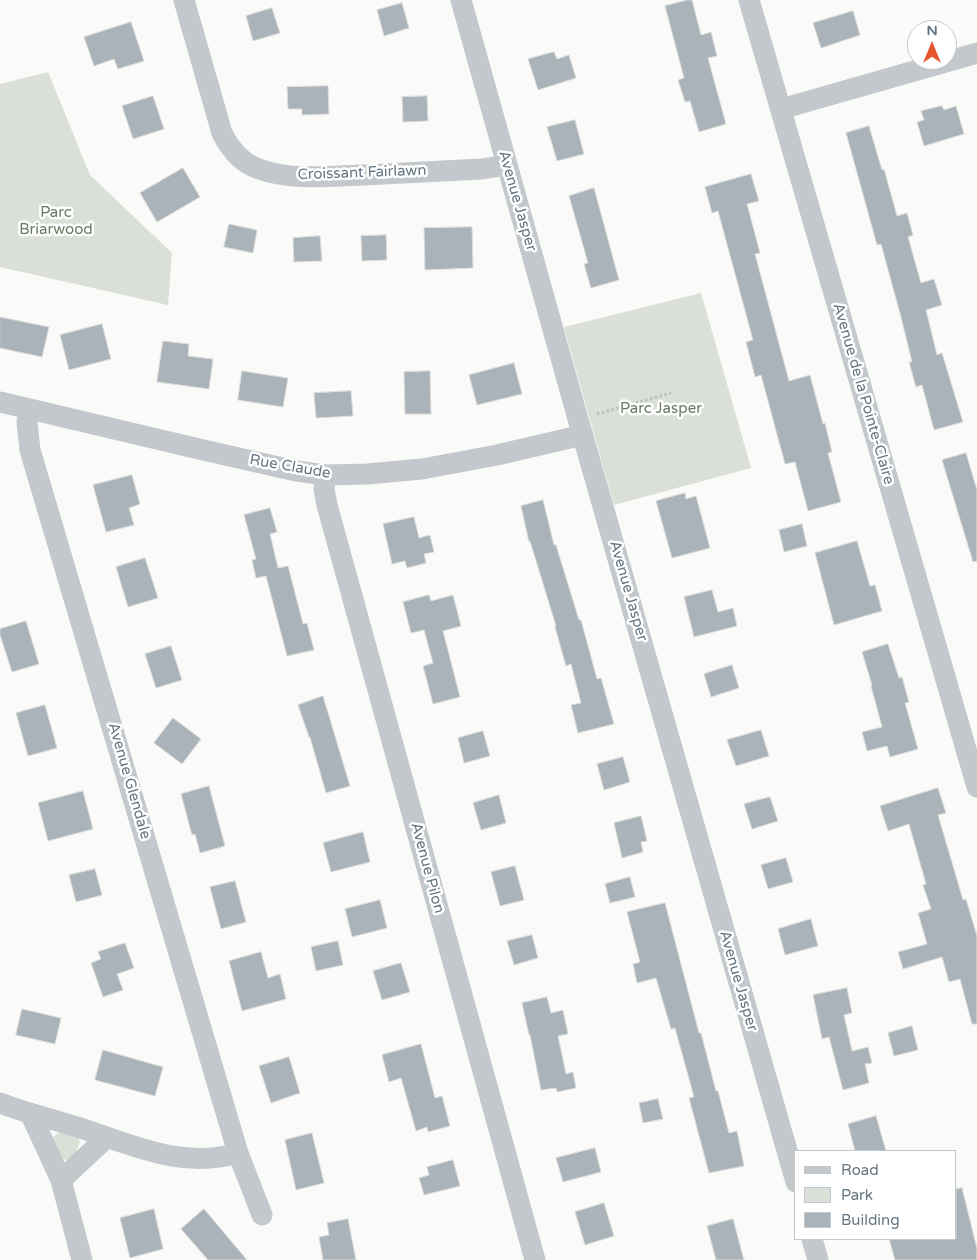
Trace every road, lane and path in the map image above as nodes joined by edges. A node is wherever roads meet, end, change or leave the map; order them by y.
1 (184, 0) edge
2 (461, 0) edge
3 (749, 0) edge
4 (977, 52) edge
5 (781, 109) junction
6 (507, 165) junction
7 (671, 393) dead end
8 (0, 402) edge
9 (30, 409) junction
10 (586, 426) junction
11 (326, 475) junction
12 (977, 787) edge
13 (0, 1104) edge
14 (31, 1115) junction
15 (106, 1138) junction
16 (238, 1153) junction
17 (794, 1175) edge
18 (62, 1180) junction
19 (262, 1215) dead end
20 (812, 1240) edge
21 (82, 1260) edge
22 (535, 1260) edge
23 (818, 1260) edge

1 - 6 street, Croissant Fairlawn
2 - 6 street, Avenue Jasper
3 - 5 street, Avenue de la Pointe-Claire
4 - 5 street
5 - 12 street, Avenue de la Pointe-Claire
6 - 10 street, Avenue Jasper
7 - 10 path
8 - 9 street, Rue Claude
9 - 11 street, Rue Claude
9 - 16 street, Avenue Glendale
10 - 11 street, Rue Claude
10 - 17 street, Avenue Jasper
11 - 22 street, Avenue Pilon
13 - 14 street
14 - 15 street
14 - 18 street
15 - 16 street
15 - 18 street
16 - 19 street, Avenue Glendale
18 - 21 street
20 - 23 street

